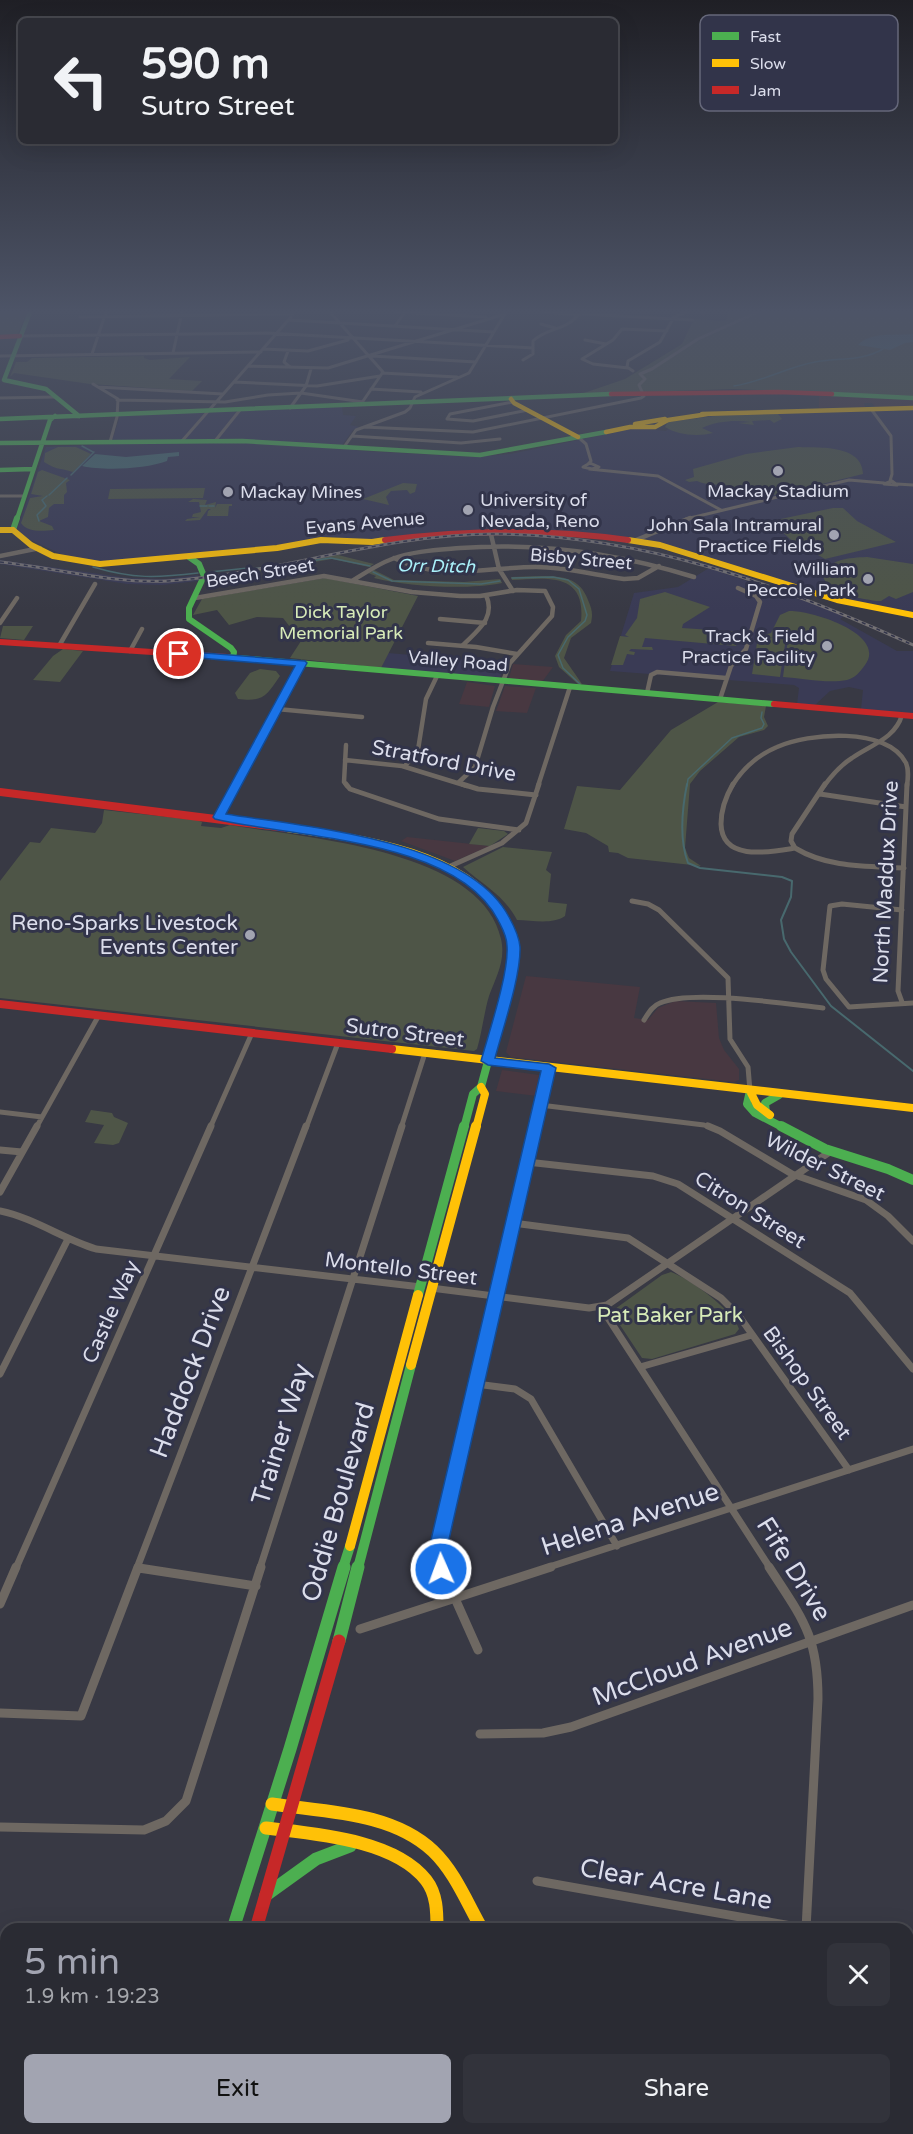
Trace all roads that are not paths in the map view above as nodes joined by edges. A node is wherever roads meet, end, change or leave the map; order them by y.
1 (209, 411) edge
2 (62, 412) edge
3 (73, 412) edge
4 (116, 412) edge
5 (195, 412) edge
6 (239, 412) edge
7 (406, 412) edge
8 (462, 412) edge
9 (520, 412) edge
10 (531, 412) edge
11 (574, 412) edge
12 (787, 412) edge
13 (873, 412) edge
14 (116, 415) junction
15 (79, 416) junction
16 (53, 417) junction
17 (543, 418) junction
18 (0, 419) edge
19 (473, 421) junction
20 (364, 427) junction
21 (467, 433) junction
22 (352, 436) junction
23 (578, 437) junction
24 (500, 438) dead end
25 (182, 441) junction
26 (215, 441) junction
27 (110, 442) junction
28 (461, 443) junction
29 (0, 444) edge
30 (42, 444) junction
31 (344, 447) junction
32 (588, 451) junction
33 (455, 455) junction
34 (588, 464) junction
35 (598, 466) junction
36 (33, 469) junction
37 (589, 469) junction
38 (0, 470) edge
39 (606, 471) junction
40 (890, 481) junction
41 (884, 483) junction
42 (897, 484) junction
43 (913, 485) edge
44 (0, 496) edge
45 (25, 496) junction
46 (721, 510) junction
47 (0, 530) edge
48 (13, 530) junction
49 (490, 530) junction
50 (636, 540) junction
51 (495, 546) junction
52 (40, 548) junction
53 (0, 556) edge
54 (188, 557) junction
55 (394, 558) junction
56 (659, 566) junction
57 (499, 568) junction
58 (694, 577) dead end
59 (352, 580) junction
60 (95, 584) dead end
61 (738, 588) dead end
62 (513, 591) junction
63 (486, 595) junction
64 (17, 598) dead end
65 (195, 598) junction
66 (913, 615) edge
67 (440, 619) dead end
68 (485, 622) junction
69 (0, 623) edge
70 (142, 629) dead end
71 (0, 642) edge
72 (428, 643) dead end
73 (463, 645) junction
74 (59, 646) junction
75 (130, 651) junction
76 (517, 654) junction
77 (233, 658) junction
78 (302, 663) junction
79 (437, 675) junction
80 (726, 678) junction
81 (502, 681) junction
82 (570, 687) junction
83 (647, 693) junction
84 (720, 699) junction
85 (277, 709) junction
86 (902, 715) junction
87 (913, 716) edge
88 (362, 717) dead end
89 (877, 742) junction
90 (346, 745) dead end
91 (345, 760) junction
92 (405, 766) junction
93 (458, 783) junction
94 (0, 792) edge
95 (820, 794) junction
96 (536, 795) junction
97 (906, 807) junction
98 (219, 817) junction
99 (519, 830) junction
100 (795, 848) junction
101 (446, 868) junction
102 (904, 868) junction
103 (632, 901) dead end
104 (902, 910) junction
105 (728, 1000) junction
106 (902, 1002) junction
107 (913, 1003) edge
108 (0, 1004) edge
109 (823, 1008) dead end
110 (99, 1015) junction
111 (644, 1020) dead end
112 (252, 1033) junction
113 (338, 1043) junction
114 (425, 1053) junction
115 (488, 1061) junction
116 (549, 1068) junction
117 (481, 1087) junction
118 (750, 1091) junction
119 (781, 1094) junction
120 (540, 1105) junction
121 (913, 1108) edge
122 (0, 1112) edge
123 (766, 1113) junction
124 (42, 1117) junction
125 (775, 1121) junction
126 (0, 1150) edge
127 (831, 1151) junction
128 (22, 1152) junction
129 (527, 1162) junction
130 (795, 1176) junction
131 (913, 1180) edge
132 (0, 1192) edge
133 (0, 1211) edge
134 (733, 1218) junction
135 (513, 1223) junction
136 (68, 1239) junction
137 (913, 1241) edge
138 (153, 1256) junction
139 (668, 1263) junction
140 (252, 1269) junction
141 (352, 1280) junction
142 (420, 1287) junction
143 (434, 1289) junction
144 (496, 1297) junction
145 (601, 1307) junction
146 (752, 1335) junction
147 (640, 1367) junction
148 (913, 1369) edge
149 (0, 1374) edge
150 (476, 1384) junction
151 (913, 1449) edge
152 (849, 1470) junction
153 (731, 1509) junction
154 (617, 1546) junction
155 (139, 1568) junction
156 (256, 1586) junction
157 (454, 1599) junction
158 (0, 1604) edge
159 (913, 1605) edge
160 (360, 1629) dead end
161 (813, 1641) junction
162 (478, 1650) dead end
163 (0, 1713) edge
164 (480, 1734) dead end
165 (272, 1804) junction
166 (292, 1807) junction
167 (0, 1827) edge
168 (266, 1828) junction
169 (285, 1831) junction
170 (362, 1844) junction
171 (537, 1881) dead end
172 (266, 1896) junction
173 (235, 1923) edge
174 (258, 1923) edge
175 (436, 1923) edge
176 (479, 1923) edge
177 (773, 1923) edge
178 (807, 1923) edge

1 - 25 street
2 - 16 main road
3 - 15 main road
4 - 14 street
5 - 14 main road
6 - 26 street
7 - 20 street
8 - 19 street
9 - 19 street
10 - 17 main road
11 - 17 street
12 - 23 main road
13 - 40 street
14 - 15 main road
14 - 27 street
15 - 16 main road
16 - 18 main road
16 - 30 main road
17 - 21 street
17 - 23 main road
19 - 21 street
20 - 21 street
20 - 22 street
21 - 28 street
22 - 28 street
22 - 31 street
23 - 32 street
23 - 33 main road
24 - 28 street
25 - 26 main road
25 - 27 main road
26 - 31 main road
27 - 30 main road
28 - 33 street
29 - 30 main road
30 - 36 main road
31 - 33 main road
32 - 34 street
32 - 35 street
34 - 35 street
34 - 37 street
35 - 37 street
35 - 39 street
36 - 38 main road
36 - 45 main road
37 - 39 street
39 - 46 street
40 - 41 street
40 - 42 street
41 - 42 street
41 - 46 street
42 - 43 street
44 - 45 street
45 - 48 main road
46 - 50 street
47 - 48 main road
48 - 52 main road, Evans Avenue
49 - 50 main road, Evans Avenue
49 - 51 street
49 - 54 main road, Evans Avenue
50 - 66 main road, Evans Avenue
51 - 55 street
51 - 56 street
51 - 57 street
52 - 53 street
52 - 54 main road, Evans Avenue
54 - 65 main road
55 - 57 street, Bisby Street
55 - 59 street
56 - 57 street, Bisby Street
56 - 58 street
57 - 62 street
59 - 63 street, Beech Street
59 - 65 street, Beech Street
60 - 74 street
61 - 80 street
62 - 63 street, Beech Street
62 - 76 street, Beech Street
63 - 68 street
64 - 69 street
65 - 77 main road
67 - 68 street
68 - 73 street
70 - 75 street
71 - 74 main road, Valley Road
72 - 73 street
73 - 76 street
74 - 75 main road, Valley Road
75 - 77 main road, Valley Road
76 - 81 street
77 - 78 main road, Valley Road
78 - 79 main road, Valley Road
78 - 85 main road
79 - 81 main road, Valley Road
79 - 92 street
80 - 83 street
80 - 84 street
81 - 82 main road, Valley Road
81 - 93 street
82 - 83 main road, Valley Road
82 - 96 street
83 - 84 main road, Valley Road
84 - 86 main road, Valley Road
85 - 88 street
85 - 98 main road
86 - 87 main road, Valley Road
86 - 89 street
89 - 95 street
89 - 97 street, North Maddux Drive
89 - 100 street
90 - 91 street
91 - 92 street, Stratford Drive
91 - 99 street
92 - 93 street, Stratford Drive
93 - 96 street, Stratford Drive
94 - 98 main road, Oddie Boulevard
95 - 97 street
95 - 100 street
96 - 99 street
97 - 102 street, North Maddux Drive
98 - 101 main road, Oddie Boulevard
99 - 101 street
100 - 102 street
101 - 115 main road, Oddie Boulevard
102 - 104 street, North Maddux Drive
103 - 105 street
104 - 106 street, North Maddux Drive
104 - 106 street
105 - 109 street
105 - 111 street
105 - 118 street
106 - 107 street
108 - 110 main road, Sutro Street
110 - 112 main road, Sutro Street
110 - 124 street
112 - 113 main road, Sutro Street
112 - 138 street, Castle Way
113 - 114 main road, Sutro Street
113 - 140 street, Haddock Drive
114 - 115 main road, Sutro Street
114 - 141 street, Trainer Way
115 - 116 main road, Sutro Street
115 - 117 main road, Oddie Boulevard
116 - 118 main road, Sutro Street
116 - 120 street
117 - 142 main road, Oddie Boulevard
117 - 143 main road, Oddie Boulevard
118 - 119 main road, Sutro Street
118 - 123 main road
118 - 125 main road
119 - 121 main road, Sutro Street
119 - 123 main road
120 - 129 street
120 - 130 street, Wilder Street
122 - 124 street
123 - 125 main road
124 - 128 street
125 - 127 main road
126 - 128 street
127 - 130 street
127 - 131 main road
128 - 132 street
129 - 134 street, Citron Street
129 - 135 street
130 - 134 street
130 - 137 street, Wilder Street
133 - 136 street, Montello Street
134 - 139 street
134 - 148 street, Citron Street
135 - 139 street, Bishop Street
135 - 144 street
136 - 138 street, Montello Street
136 - 149 street
138 - 140 street, Montello Street
138 - 158 street, Castle Way
139 - 145 street
139 - 146 street, Bishop Street
140 - 141 street, Montello Street
140 - 155 street, Haddock Drive
141 - 142 street, Montello Street
141 - 156 street, Trainer Way
142 - 143 street, Montello Street
142 - 165 main road, Oddie Boulevard
143 - 144 street, Montello Street
143 - 166 main road, Oddie Boulevard
144 - 145 street, Montello Street
144 - 150 street
145 - 147 street, Fife Drive
146 - 147 street
146 - 152 street, Bishop Street
147 - 153 street, Fife Drive
150 - 154 street
150 - 157 street
151 - 152 street, Helena Avenue
152 - 153 street, Helena Avenue
153 - 154 street, Helena Avenue
153 - 161 street, Fife Drive
154 - 157 street, Helena Avenue
155 - 156 street
155 - 163 street, Haddock Drive
156 - 167 street, Trainer Way
157 - 160 street, Helena Avenue
157 - 162 street
159 - 161 street, McCloud Avenue
161 - 164 street, McCloud Avenue
161 - 178 street, Fife Drive
165 - 166 main road
165 - 168 main road, Oddie Boulevard
166 - 169 main road, Oddie Boulevard
166 - 176 main road
168 - 169 main road
168 - 173 main road, Oddie Boulevard
169 - 170 main road
169 - 172 main road, Oddie Boulevard
170 - 172 main road
170 - 175 main road
171 - 177 street, Clear Acre Lane
172 - 174 main road, Oddie Boulevard

